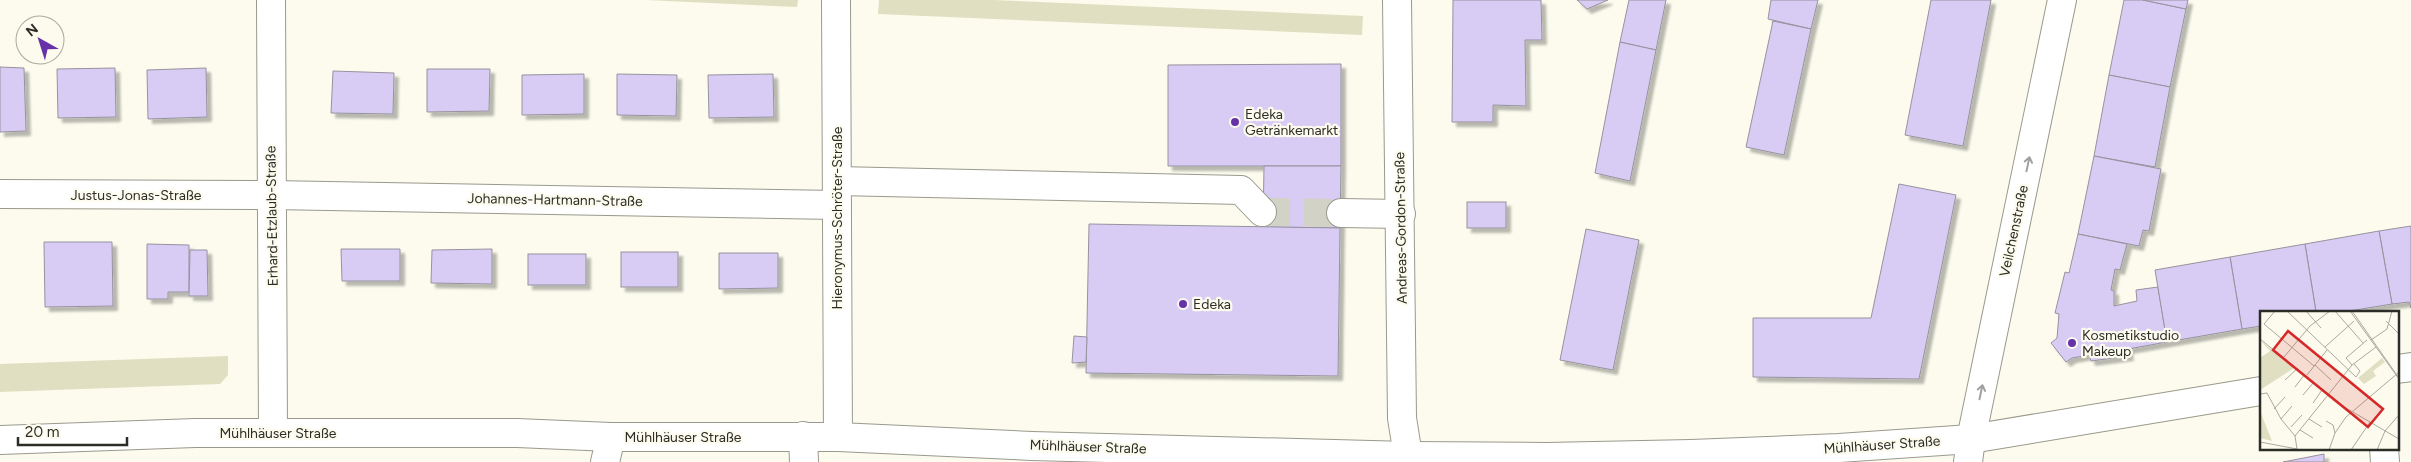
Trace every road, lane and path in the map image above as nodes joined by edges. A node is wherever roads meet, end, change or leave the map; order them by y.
1 (270, 0) edge
2 (836, 0) edge
3 (1397, 0) edge
4 (2062, 0) edge
5 (837, 193) junction
6 (0, 194) edge
7 (272, 195) junction
8 (1262, 212) dead end
9 (1341, 213) tunnel mouth
10 (1401, 214) junction
11 (2411, 367) edge
12 (2398, 369) edge
13 (2260, 391) edge
14 (273, 432) junction
15 (838, 437) junction
16 (0, 440) edge
17 (803, 449) edge
18 (608, 450) edge
19 (1970, 451) edge
20 (1032, 454) edge
21 (1259, 457) edge
22 (1408, 459) edge

1 - 7 street, Erhard-Etzlaub-Straße
2 - 5 street, Hieronymus-Schröter-Straße
3 - 10 street, Andreas-Gordon-Straße
19 -> 4 street, Veilchenstraße
5 - 7 street, Johannes-Hartmann-Straße
5 - 8 street, Johannes-Hartmann-Straße
5 - 15 street, Hieronymus-Schröter-Straße
6 - 7 street, Justus-Jonas-Straße
7 - 14 street, Erhard-Etzlaub-Straße
9 - 10 street
10 - 22 street, Andreas-Gordon-Straße
11 - 12 street
13 - 19 street, Mühlhäuser Straße
14 - 16 street, Mühlhäuser Straße
14 - 18 street, Mühlhäuser Straße
15 - 17 street, Mühlhäuser Straße
15 - 20 street, Mühlhäuser Straße
17 - 18 street, Mühlhäuser Straße
19 - 22 street, Mühlhäuser Straße
20 - 21 street, Mühlhäuser Straße
21 - 22 street, Mühlhäuser Straße

